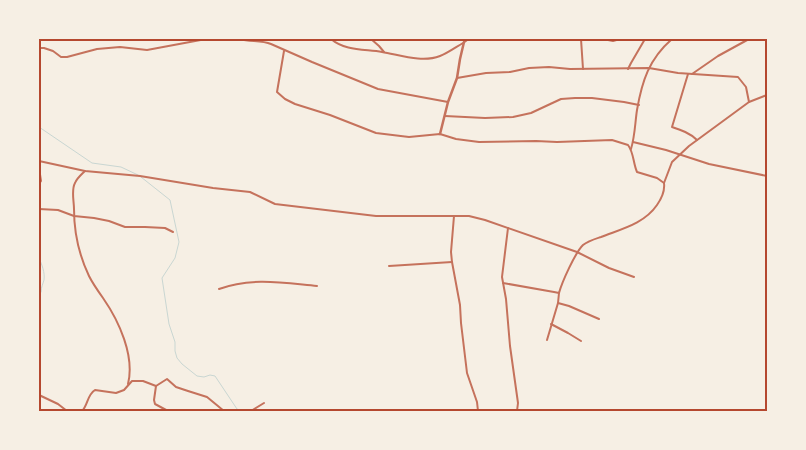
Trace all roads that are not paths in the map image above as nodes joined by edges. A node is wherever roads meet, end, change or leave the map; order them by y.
1 (206, 39) edge
2 (240, 39) edge
3 (330, 39) edge
4 (371, 39) edge
5 (468, 39) edge
6 (581, 39) edge
7 (603, 39) edge
8 (620, 39) edge
9 (645, 39) edge
10 (672, 39) edge
11 (749, 39) edge
12 (464, 42) junction
13 (39, 48) edge
14 (284, 50) junction
15 (384, 52) junction
16 (649, 68) junction
17 (583, 69) junction
18 (628, 69) junction
19 (688, 74) junction
20 (692, 74) junction
21 (457, 78) junction
22 (767, 95) edge
23 (448, 102) junction
24 (749, 102) junction
25 (638, 104) junction
26 (444, 116) junction
27 (440, 134) junction
28 (697, 140) junction
29 (633, 142) junction
30 (631, 149) junction
31 (680, 154) junction
32 (39, 161) edge
33 (39, 168) edge
34 (85, 171) junction
35 (767, 176) edge
36 (664, 183) junction
37 (39, 184) edge
38 (39, 209) edge
39 (74, 216) junction
40 (454, 216) junction
41 (508, 228) junction
42 (173, 232) dead end
43 (577, 252) junction
44 (452, 262) junction
45 (389, 266) dead end
46 (634, 277) dead end
47 (503, 283) junction
48 (317, 286) dead end
49 (220, 289) dead end
50 (559, 294) junction
51 (558, 302) junction
52 (599, 319) dead end
53 (551, 324) junction
54 (547, 340) dead end
55 (581, 341) dead end
56 (128, 384) junction
57 (156, 386) junction
58 (39, 395) edge
59 (264, 403) dead end
60 (67, 411) edge
61 (82, 411) edge
62 (169, 411) edge
63 (224, 411) edge
64 (251, 411) edge
65 (478, 411) edge
66 (517, 411) edge

1 - 13 street
2 - 14 street
3 - 15 street
4 - 15 street
5 - 12 street
6 - 17 street
7 - 8 street
9 - 18 street
10 - 16 street
11 - 20 street
12 - 15 street
12 - 21 street
14 - 23 street
14 - 27 street
16 - 18 street
16 - 19 street
16 - 25 street
17 - 18 street
17 - 21 street
19 - 20 street
19 - 28 street
20 - 24 street
21 - 23 street
22 - 24 street
23 - 26 street
24 - 28 street
25 - 26 street
25 - 29 street
26 - 27 street
27 - 30 street
28 - 31 street
29 - 30 street
29 - 31 street
30 - 36 street
31 - 35 street
31 - 36 street
32 - 34 street
33 - 37 street
34 - 39 street
34 - 40 street
36 - 43 street
38 - 39 street
39 - 42 street
39 - 56 street
40 - 41 street
40 - 44 street
41 - 43 street
41 - 47 street
43 - 46 street
43 - 50 street
44 - 45 street
44 - 65 street
47 - 50 street
47 - 66 street
48 - 49 street
50 - 51 street
51 - 52 street
51 - 53 street
53 - 54 street
53 - 55 street
56 - 57 street
56 - 61 street
57 - 62 street
57 - 63 street
58 - 60 street
59 - 64 street

